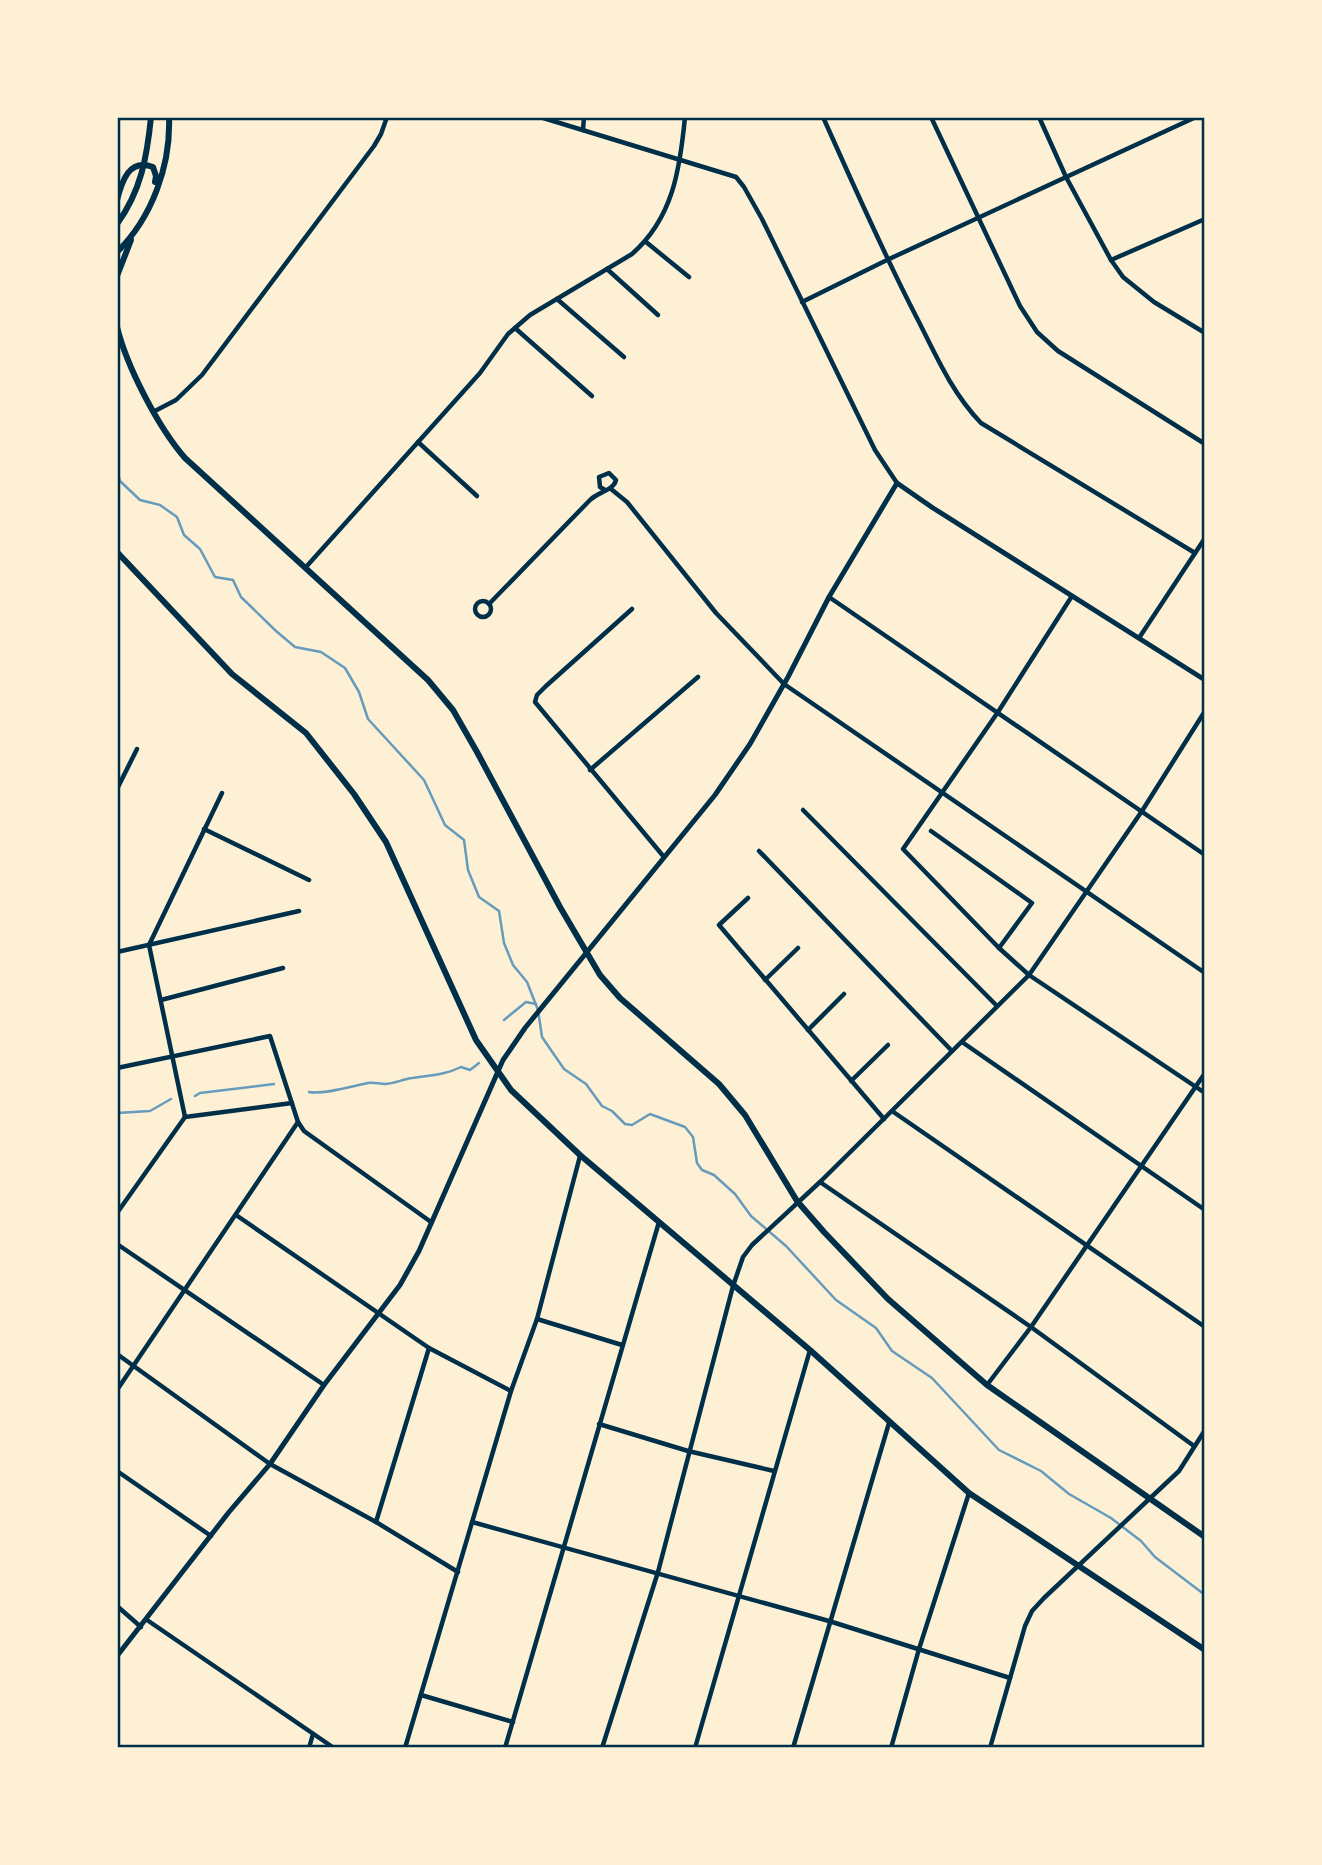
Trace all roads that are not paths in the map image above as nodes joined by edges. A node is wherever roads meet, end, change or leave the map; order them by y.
1 (151, 117) edge
2 (169, 117) edge
3 (387, 117) edge
4 (540, 117) edge
5 (584, 117) edge
6 (685, 117) edge
7 (823, 117) edge
8 (931, 117) edge
9 (1039, 117) edge
10 (1196, 117) edge
11 (583, 130) junction
12 (680, 161) junction
13 (146, 164) junction
14 (1066, 177) junction
15 (117, 200) edge
16 (149, 208) junction
17 (979, 218) junction
18 (1205, 219) edge
19 (117, 224) edge
20 (136, 229) junction
21 (646, 242) junction
22 (117, 252) edge
23 (887, 260) junction
24 (1111, 260) junction
25 (607, 269) junction
26 (117, 276) edge
27 (688, 277) dead end
28 (557, 299) junction
29 (802, 302) junction
30 (658, 315) dead end
31 (117, 327) edge
32 (515, 328) junction
33 (1205, 333) edge
34 (624, 357) dead end
35 (592, 396) dead end
36 (153, 412) junction
37 (418, 442) junction
38 (1205, 444) edge
39 (897, 483) junction
40 (611, 489) junction
41 (605, 490) junction
42 (477, 496) dead end
43 (1205, 538) edge
44 (1195, 553) junction
45 (119, 556) edge
46 (306, 567) junction
47 (1072, 596) junction
48 (829, 597) junction
49 (489, 604) dead end
50 (632, 609) dead end
51 (1139, 638) junction
52 (698, 677) dead end
53 (1205, 680) edge
54 (784, 684) junction
55 (1205, 711) edge
56 (998, 712) junction
57 (137, 749) dead end
58 (590, 770) junction
59 (117, 789) edge
60 (942, 792) junction
61 (222, 793) dead end
62 (803, 810) dead end
63 (1142, 811) junction
64 (204, 829) junction
65 (931, 831) dead end
66 (759, 851) dead end
67 (1205, 855) edge
68 (664, 857) junction
69 (309, 880) dead end
70 (1086, 891) junction
71 (748, 898) dead end
72 (299, 911) dead end
73 (149, 945) junction
74 (798, 948) dead end
75 (999, 948) junction
76 (117, 952) edge
77 (586, 953) junction
78 (284, 968) dead end
79 (1205, 973) edge
80 (1029, 975) junction
81 (765, 980) junction
82 (845, 994) dead end
83 (161, 1000) junction
84 (997, 1006) junction
85 (808, 1030) junction
86 (962, 1042) junction
87 (888, 1045) dead end
88 (952, 1051) junction
89 (173, 1056) junction
90 (117, 1068) edge
91 (497, 1072) junction
92 (1205, 1073) edge
93 (851, 1081) junction
94 (1195, 1086) junction
95 (1205, 1093) edge
96 (292, 1103) junction
97 (892, 1111) junction
98 (185, 1117) junction
99 (884, 1119) junction
100 (298, 1122) junction
101 (580, 1155) junction
102 (1143, 1166) junction
103 (820, 1182) junction
104 (797, 1201) junction
105 (1205, 1210) edge
106 (117, 1213) edge
107 (236, 1215) junction
108 (431, 1222) junction
109 (659, 1222) junction
110 (117, 1244) edge
111 (1088, 1244) junction
112 (733, 1286) junction
113 (186, 1290) junction
114 (379, 1315) junction
115 (537, 1319) junction
116 (1031, 1327) junction
117 (1205, 1327) edge
118 (622, 1345) junction
119 (429, 1348) junction
120 (810, 1350) junction
121 (117, 1354) edge
122 (135, 1366) junction
123 (324, 1385) junction
124 (987, 1385) junction
125 (117, 1390) edge
126 (511, 1391) junction
127 (889, 1423) junction
128 (599, 1424) junction
129 (1205, 1430) edge
130 (1194, 1446) junction
131 (688, 1451) junction
132 (270, 1464) junction
133 (117, 1471) edge
134 (774, 1471) junction
135 (969, 1493) junction
136 (1149, 1500) junction
137 (376, 1522) junction
138 (472, 1522) junction
139 (211, 1536) junction
140 (1205, 1537) edge
141 (562, 1548) junction
142 (1078, 1564) junction
143 (458, 1572) junction
144 (658, 1572) junction
145 (738, 1595) junction
146 (117, 1606) edge
147 (147, 1619) junction
148 (829, 1621) junction
149 (141, 1627) junction
150 (919, 1649) junction
151 (1205, 1650) edge
152 (117, 1656) edge
153 (1010, 1678) junction
154 (421, 1695) junction
155 (513, 1722) junction
156 (313, 1734) junction
157 (309, 1748) edge
158 (334, 1748) edge
159 (405, 1748) edge
160 (505, 1748) edge
161 (602, 1748) edge
162 (695, 1748) edge
163 (793, 1748) edge
164 (891, 1748) edge
165 (990, 1748) edge

1 - 13 main road
2 - 16 main road
3 - 36 street
4 - 11 street
5 - 11 street
6 - 12 street
7 - 23 street
8 - 17 street
9 - 14 street
10 - 14 street
11 - 12 street
12 - 21 street
12 - 29 street
13 - 15 main road
13 - 16 main road
13 - 19 main road
14 - 17 street
14 - 24 street
16 - 20 main road
17 - 23 street
17 - 38 street
18 - 24 street
20 - 22 main road
20 - 26 main road
21 - 25 street
21 - 27 street
23 - 29 street
23 - 44 street
24 - 33 street
25 - 28 street
25 - 30 street
28 - 32 street
28 - 34 street
29 - 39 street
31 - 36 main road
32 - 35 street
32 - 37 street
36 - 46 main road
37 - 42 street
37 - 46 street
39 - 47 street
39 - 48 street
40 - 41 street
40 - 41 street
40 - 54 street
41 - 49 street
43 - 44 street
44 - 51 street
45 - 91 main road
46 - 77 main road
47 - 51 street
47 - 56 street
48 - 54 street
48 - 56 street
50 - 58 street
51 - 53 street
52 - 58 street
54 - 60 street
54 - 68 street
55 - 63 street
56 - 60 street
56 - 63 street
57 - 59 street
58 - 68 street
60 - 70 street
60 - 75 street
61 - 64 street
62 - 84 street
63 - 67 street
63 - 70 street
64 - 69 street
64 - 73 street
65 - 75 street
66 - 88 street
68 - 77 street
70 - 79 street
70 - 80 street
71 - 81 street
72 - 73 street
73 - 76 street
73 - 83 street
74 - 81 street
75 - 80 street
77 - 91 street
77 - 104 main road
78 - 83 street
80 - 84 street
80 - 94 street
81 - 85 street
82 - 85 street
83 - 89 street
84 - 86 street
85 - 93 street
86 - 88 street
86 - 102 street
87 - 93 street
88 - 97 street
89 - 90 street
89 - 96 street
89 - 98 street
91 - 101 main road
91 - 108 street
92 - 94 street
93 - 99 street
94 - 95 street
94 - 102 street
96 - 98 street
96 - 100 street
97 - 99 street
97 - 111 street
98 - 106 street
99 - 103 street
100 - 107 street
100 - 108 street
101 - 109 main road
101 - 115 street
102 - 105 street
102 - 111 street
103 - 104 street
103 - 116 street
104 - 112 street
104 - 124 main road
107 - 113 street
107 - 114 street
108 - 114 street
109 - 112 main road
109 - 118 street
110 - 113 street
111 - 116 street
111 - 117 street
112 - 120 main road
112 - 131 street
113 - 122 street
113 - 123 street
114 - 119 street
114 - 123 street
115 - 118 street
115 - 126 street
116 - 124 street
116 - 130 street
118 - 128 street
119 - 126 street
119 - 137 street
120 - 127 main road
120 - 134 street
121 - 122 street
122 - 125 street
122 - 132 street
123 - 132 street
124 - 136 main road
126 - 138 street
127 - 135 main road
127 - 148 street
128 - 131 street
128 - 141 street
129 - 130 street
130 - 136 street
131 - 134 street
131 - 144 street
132 - 137 street
132 - 139 street
133 - 139 street
134 - 145 street
135 - 142 main road
135 - 150 street
136 - 140 main road
136 - 142 street
137 - 143 street
138 - 141 street
138 - 143 street
139 - 147 street
141 - 144 street
141 - 155 street
142 - 151 main road
142 - 153 street
143 - 154 street
144 - 145 street
144 - 161 street
145 - 148 street
145 - 162 street
146 - 149 street
147 - 149 street
147 - 156 street
148 - 150 street
148 - 163 street
149 - 152 street
150 - 153 street
150 - 164 street
153 - 165 street
154 - 155 street
154 - 159 street
155 - 160 street
156 - 157 street
156 - 158 street

